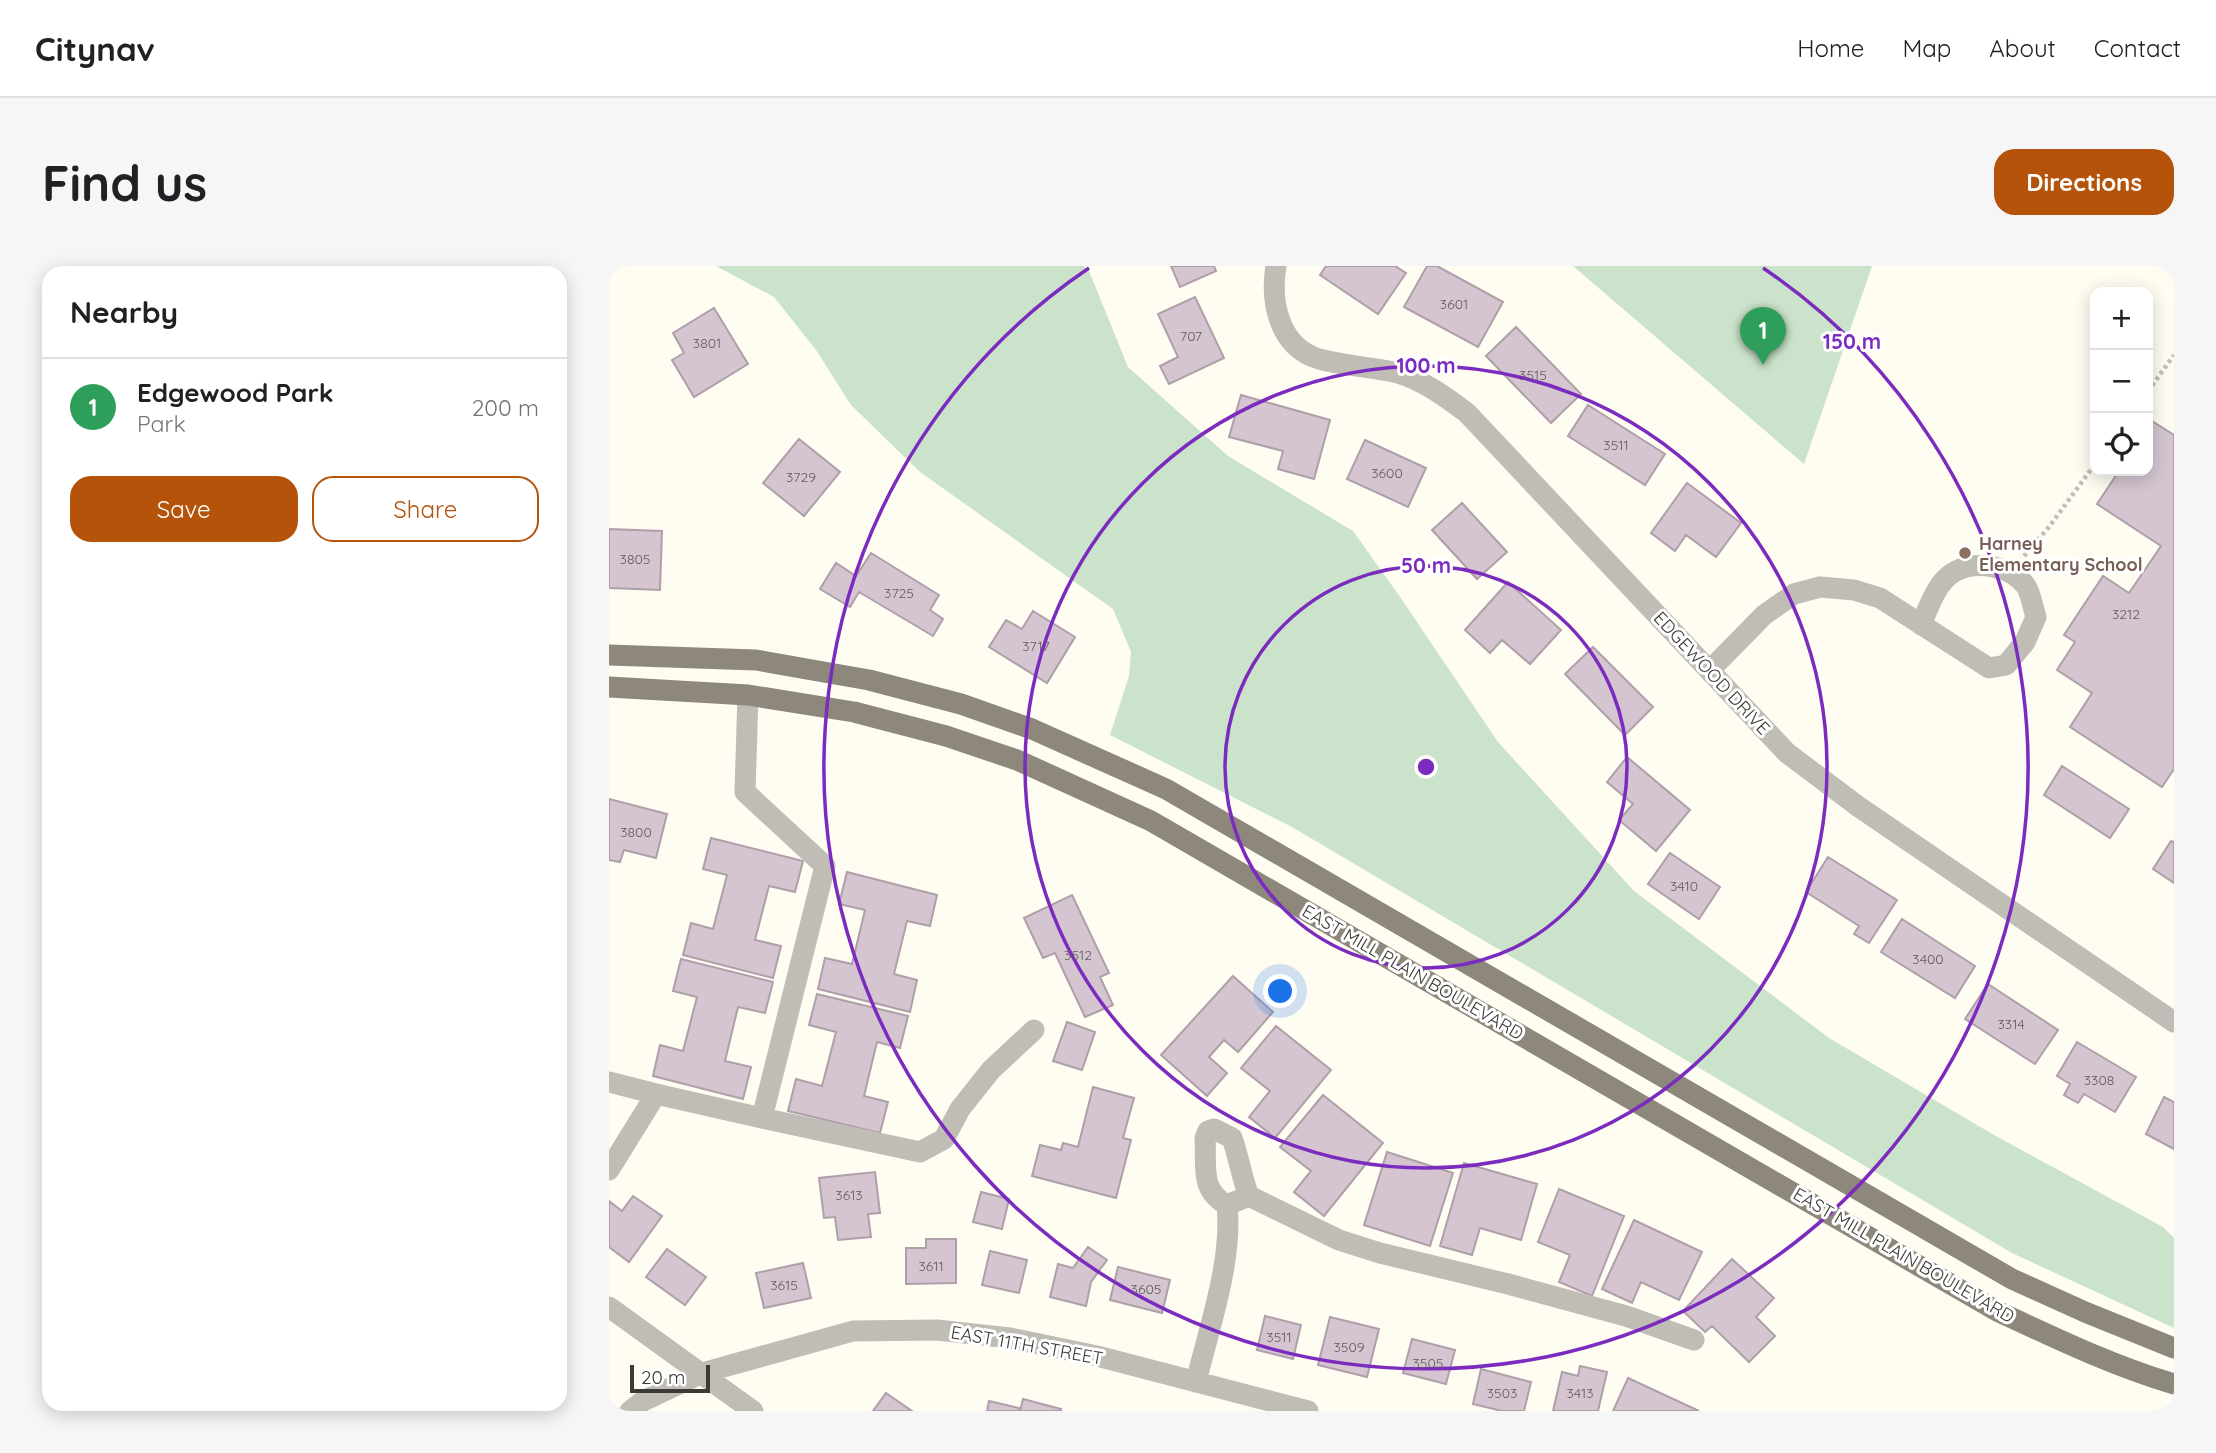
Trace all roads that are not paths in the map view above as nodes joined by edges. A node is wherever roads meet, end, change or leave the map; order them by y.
1 (1276, 266) edge
2 (1921, 625) junction
3 (609, 655) edge
4 (1710, 670) junction
5 (609, 687) edge
6 (748, 695) junction
7 (2174, 1021) edge
8 (1034, 1030) dead end
9 (609, 1082) edge
10 (656, 1094) junction
11 (762, 1118) junction
12 (609, 1170) edge
13 (1249, 1196) junction
14 (1227, 1205) junction
15 (609, 1307) edge
16 (1694, 1340) dead end
17 (2174, 1348) edge
18 (702, 1373) junction
19 (1196, 1382) junction
20 (2174, 1384) edge
21 (630, 1411) edge
22 (753, 1411) edge
23 (1308, 1411) edge

1 - 4 street, EDGEWOOD DRIVE
2 - 2 street
2 - 4 street
3 - 17 main road, EAST MILL PLAIN BOULEVARD
4 - 7 street, EDGEWOOD DRIVE
5 - 6 main road, EAST MILL PLAIN BOULEVARD
6 - 11 street
6 - 20 main road, EAST MILL PLAIN BOULEVARD
8 - 11 street
9 - 10 street
10 - 11 street
10 - 12 street
13 - 14 street
13 - 14 street
13 - 16 street
14 - 19 street
15 - 18 street
18 - 19 street, EAST 11TH STREET
18 - 21 street, EAST 11TH STREET
18 - 22 street
19 - 23 street, EAST 11TH STREET

